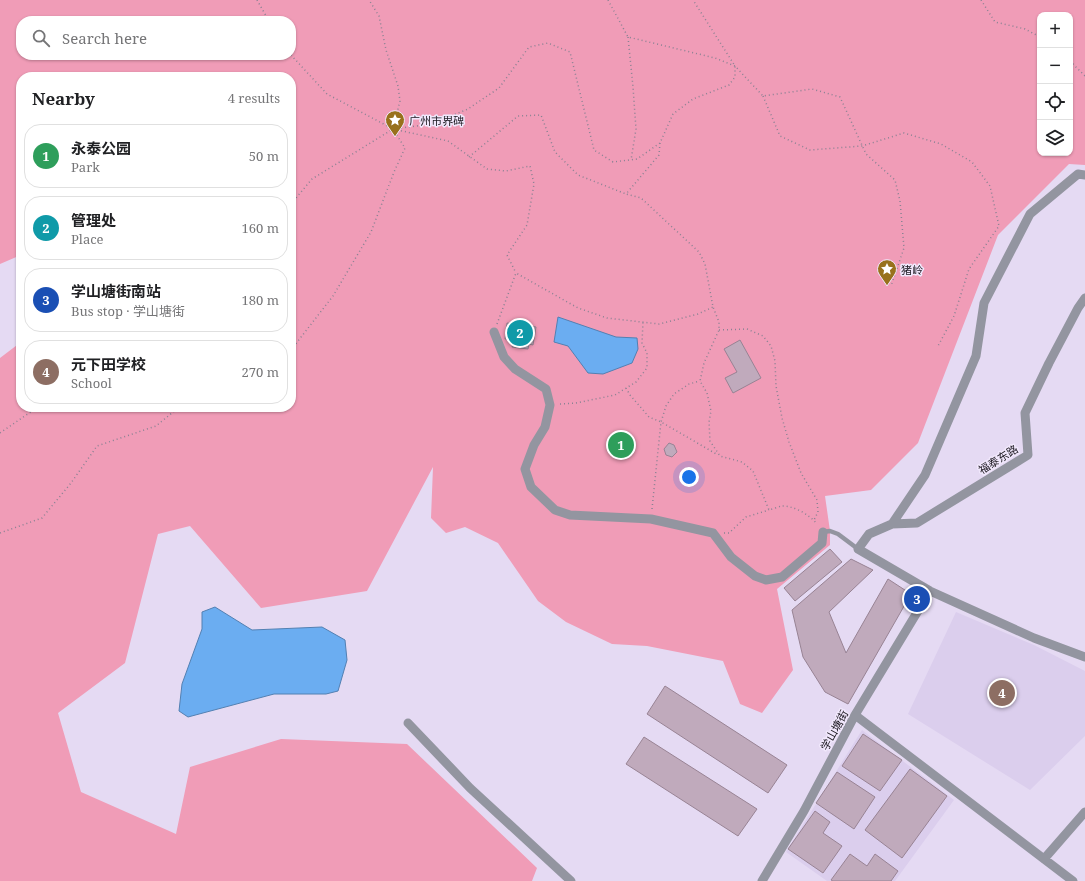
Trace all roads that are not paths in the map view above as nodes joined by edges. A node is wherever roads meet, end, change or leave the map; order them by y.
1 (1085, 175) edge
2 (1085, 298) edge
3 (494, 332) road end
4 (892, 524) junction
5 (822, 532) joint
6 (858, 549) junction
7 (930, 591) junction
8 (1085, 657) edge
9 (855, 715) junction
10 (408, 723) dead end
11 (1085, 812) edge
12 (1044, 859) junction
13 (571, 881) edge
14 (762, 881) edge
15 (1073, 881) edge

1 - 4 street
2 - 4 street, 福泰东路
3 - 5 street
4 - 6 street
5 - 6 lane
6 - 7 street
7 - 8 street
7 - 9 street, 学山塘街
9 - 12 street
9 - 14 street, 学山塘街
10 - 13 street
11 - 12 street
12 - 15 street

